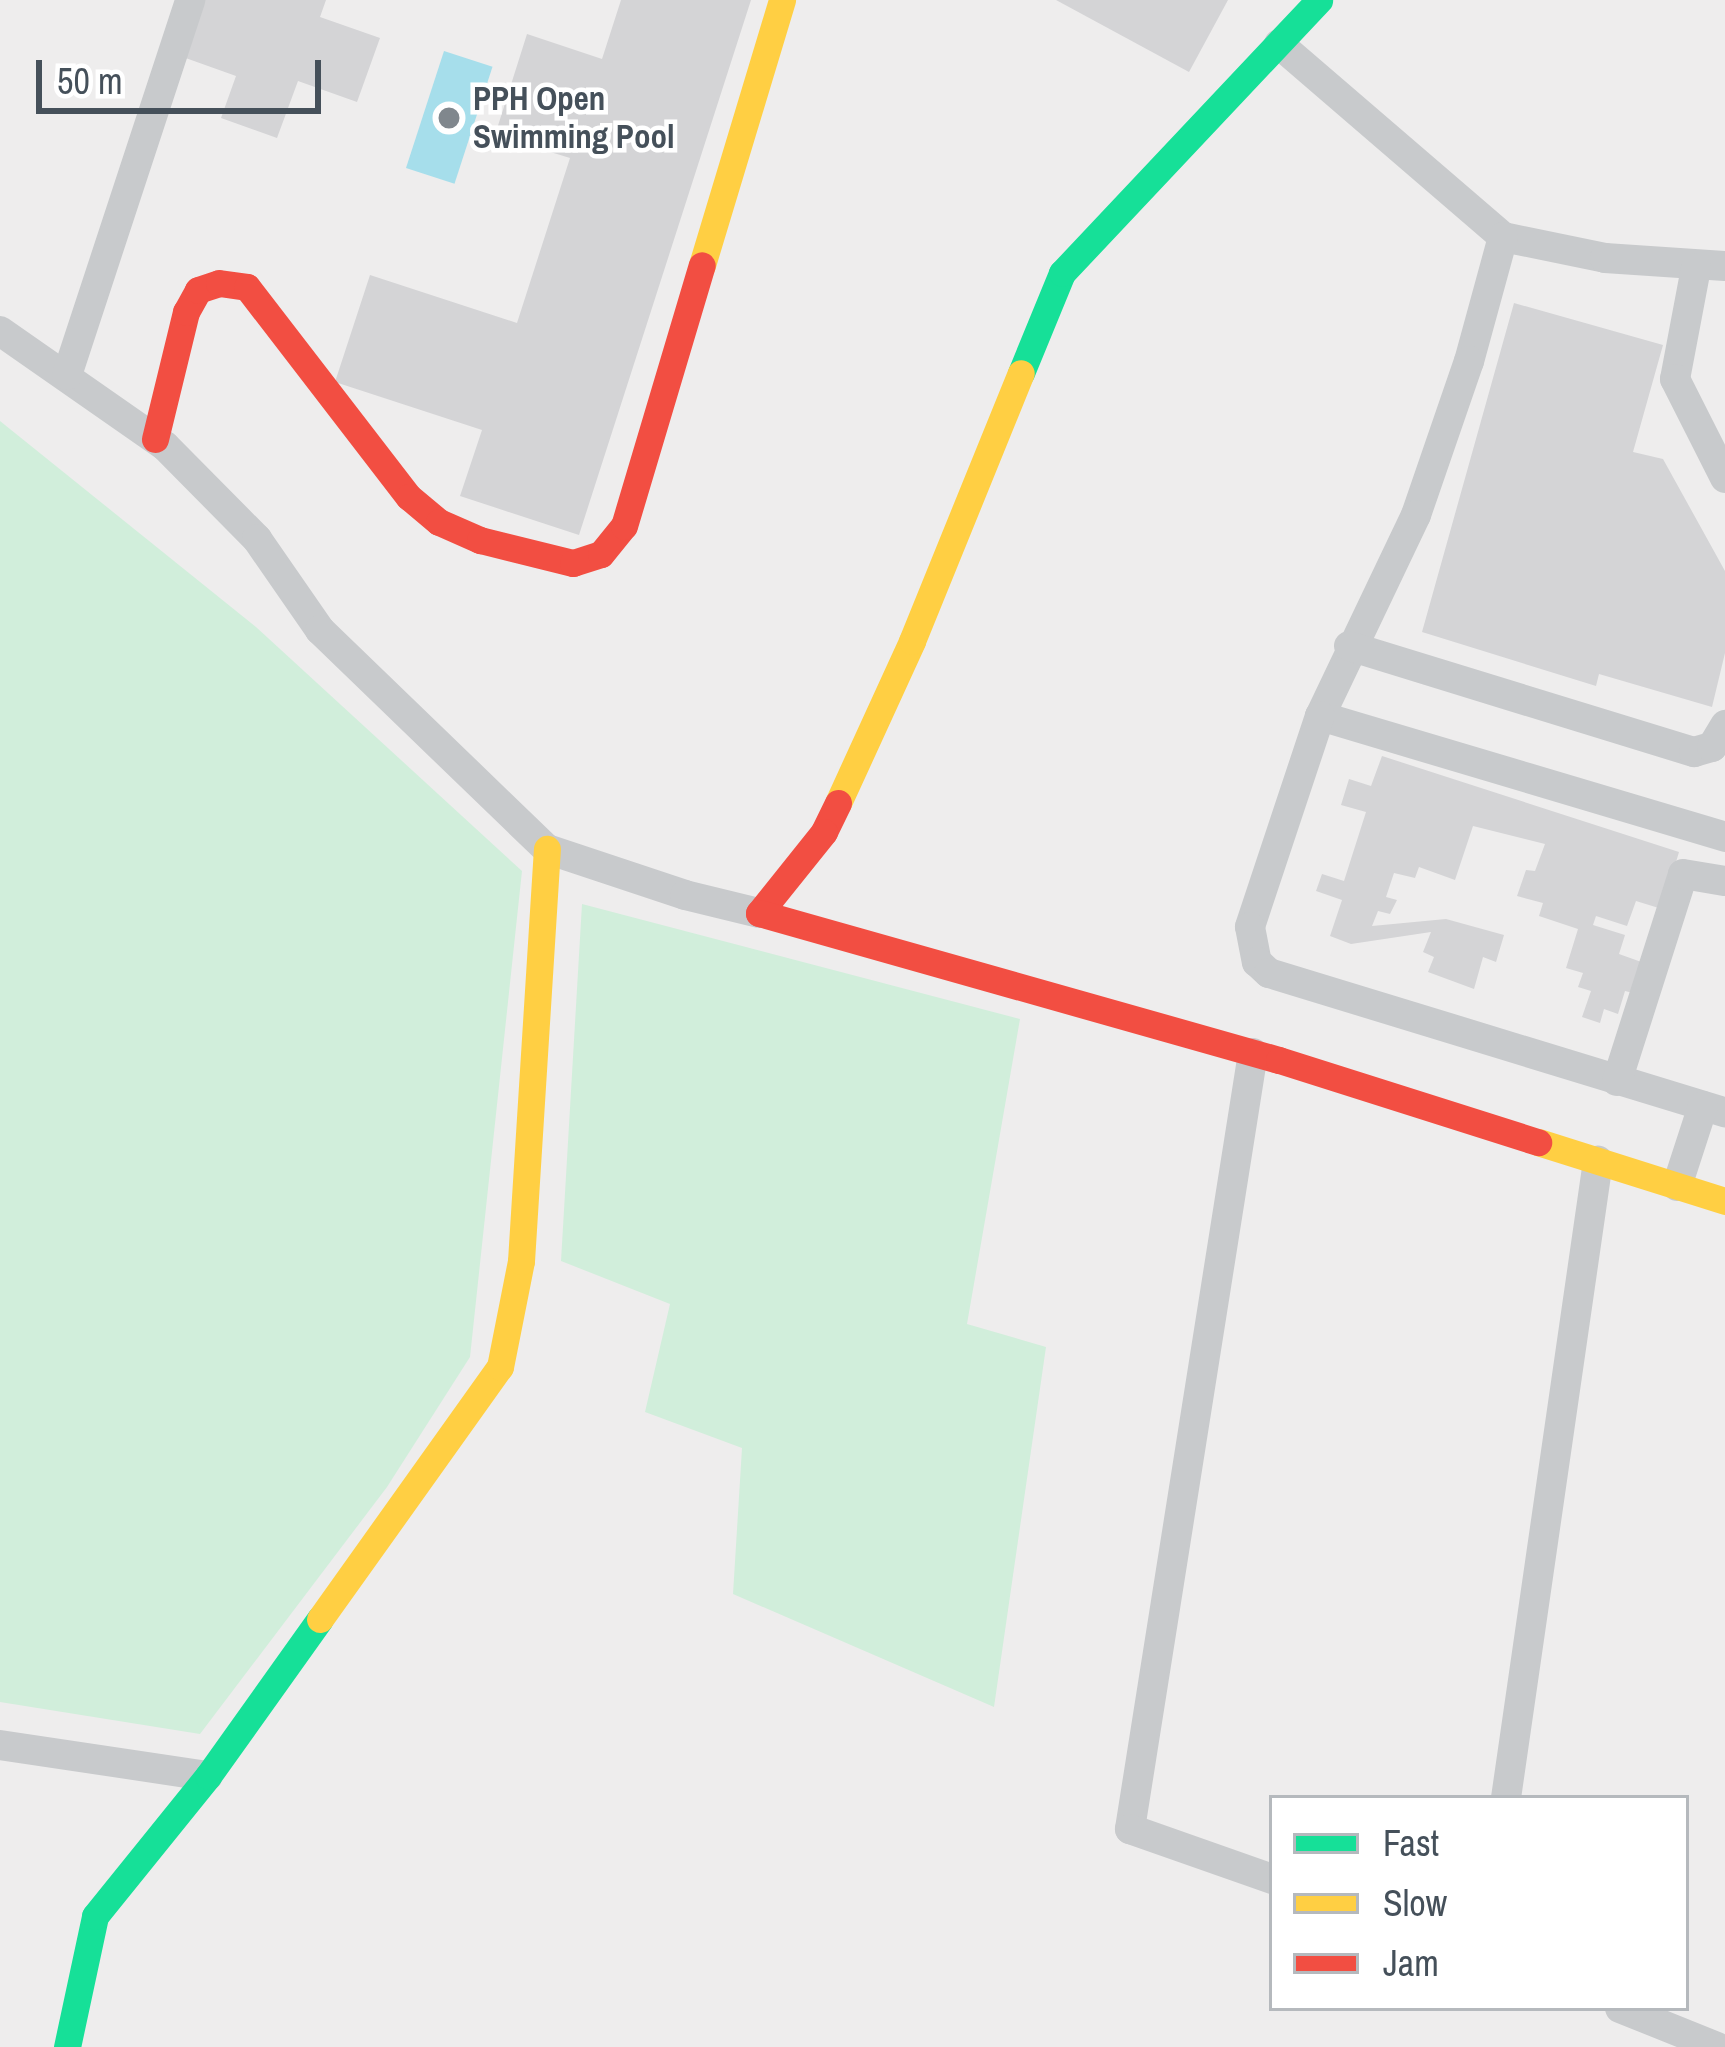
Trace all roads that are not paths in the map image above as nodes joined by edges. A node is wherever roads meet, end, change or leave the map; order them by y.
1 (190, 0) edge
2 (782, 0) edge
3 (1319, 0) edge
4 (1280, 44) junction
5 (1503, 237) junction
6 (1710, 267) edge
7 (0, 331) edge
8 (67, 375) junction
9 (155, 439) junction
10 (1725, 478) edge
11 (1349, 646) junction
12 (1320, 716) junction
13 (1725, 725) edge
14 (1725, 837) edge
15 (547, 849) junction
16 (1725, 881) edge
17 (759, 913) junction
18 (1252, 1053) junction
19 (1617, 1081) junction
20 (1714, 1109) edge
21 (1598, 1161) junction
22 (1676, 1186) junction
23 (1725, 1201) edge
24 (0, 1745) edge
25 (208, 1775) junction
26 (1506, 1795) edge
27 (1269, 1878) edge
28 (1627, 2011) edge
29 (67, 2047) edge
30 (1717, 2047) edge

1 - 8 street
2 - 9 street
3 - 4 street
4 - 5 street
4 - 17 street
5 - 6 street
5 - 11 street
6 - 10 street
7 - 8 street
8 - 9 street
9 - 15 street
11 - 12 street
11 - 13 street
12 - 14 street
12 - 19 street
15 - 17 street
15 - 25 street
16 - 19 street
17 - 18 street
18 - 21 street
18 - 27 street
19 - 20 street
20 - 22 street
21 - 22 street
21 - 26 street
22 - 23 street
24 - 25 street
25 - 29 street
28 - 30 street

